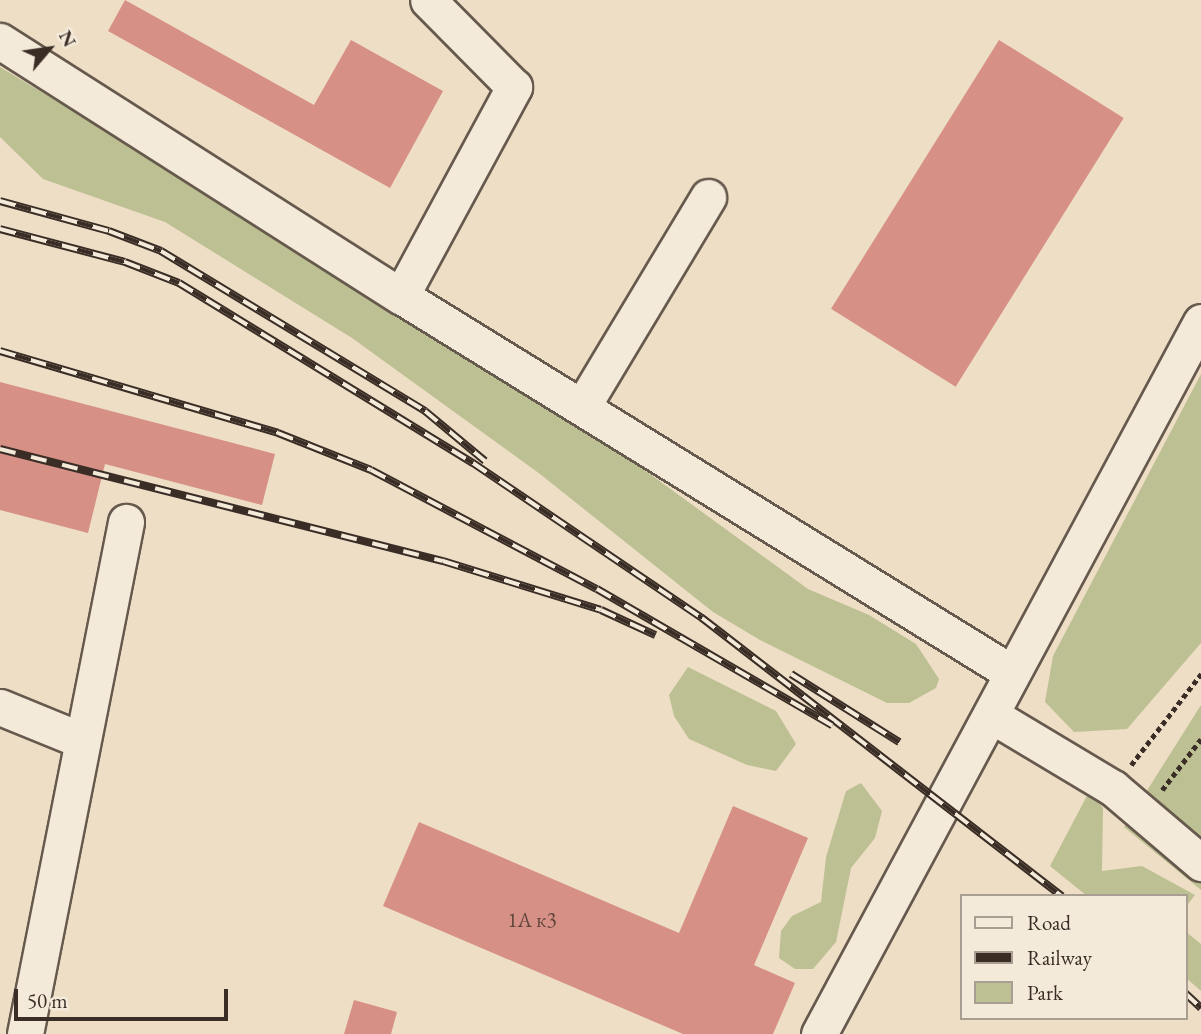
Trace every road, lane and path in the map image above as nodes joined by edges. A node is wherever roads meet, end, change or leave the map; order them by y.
1 (428, 0) edge
2 (0, 41) edge
3 (708, 197) dead end
4 (401, 296) junction
5 (1201, 322) edge
6 (582, 407) junction
7 (126, 522) dead end
8 (1012, 673) junction
9 (1201, 674) edge
10 (0, 707) edge
11 (991, 715) junction
12 (1201, 739) edge
13 (81, 740) junction
14 (1113, 788) junction
15 (1143, 816) junction
16 (1201, 863) edge
17 (25, 1034) edge
18 (819, 1034) edge

1 - 4 street
2 - 4 street
3 - 6 street
4 - 6 street
5 - 8 street
6 - 8 street
7 - 13 street
8 - 11 street
9 - 14 path
10 - 13 street
11 - 14 street
11 - 18 street
12 - 15 path
13 - 17 street
14 - 15 street
15 - 16 street

